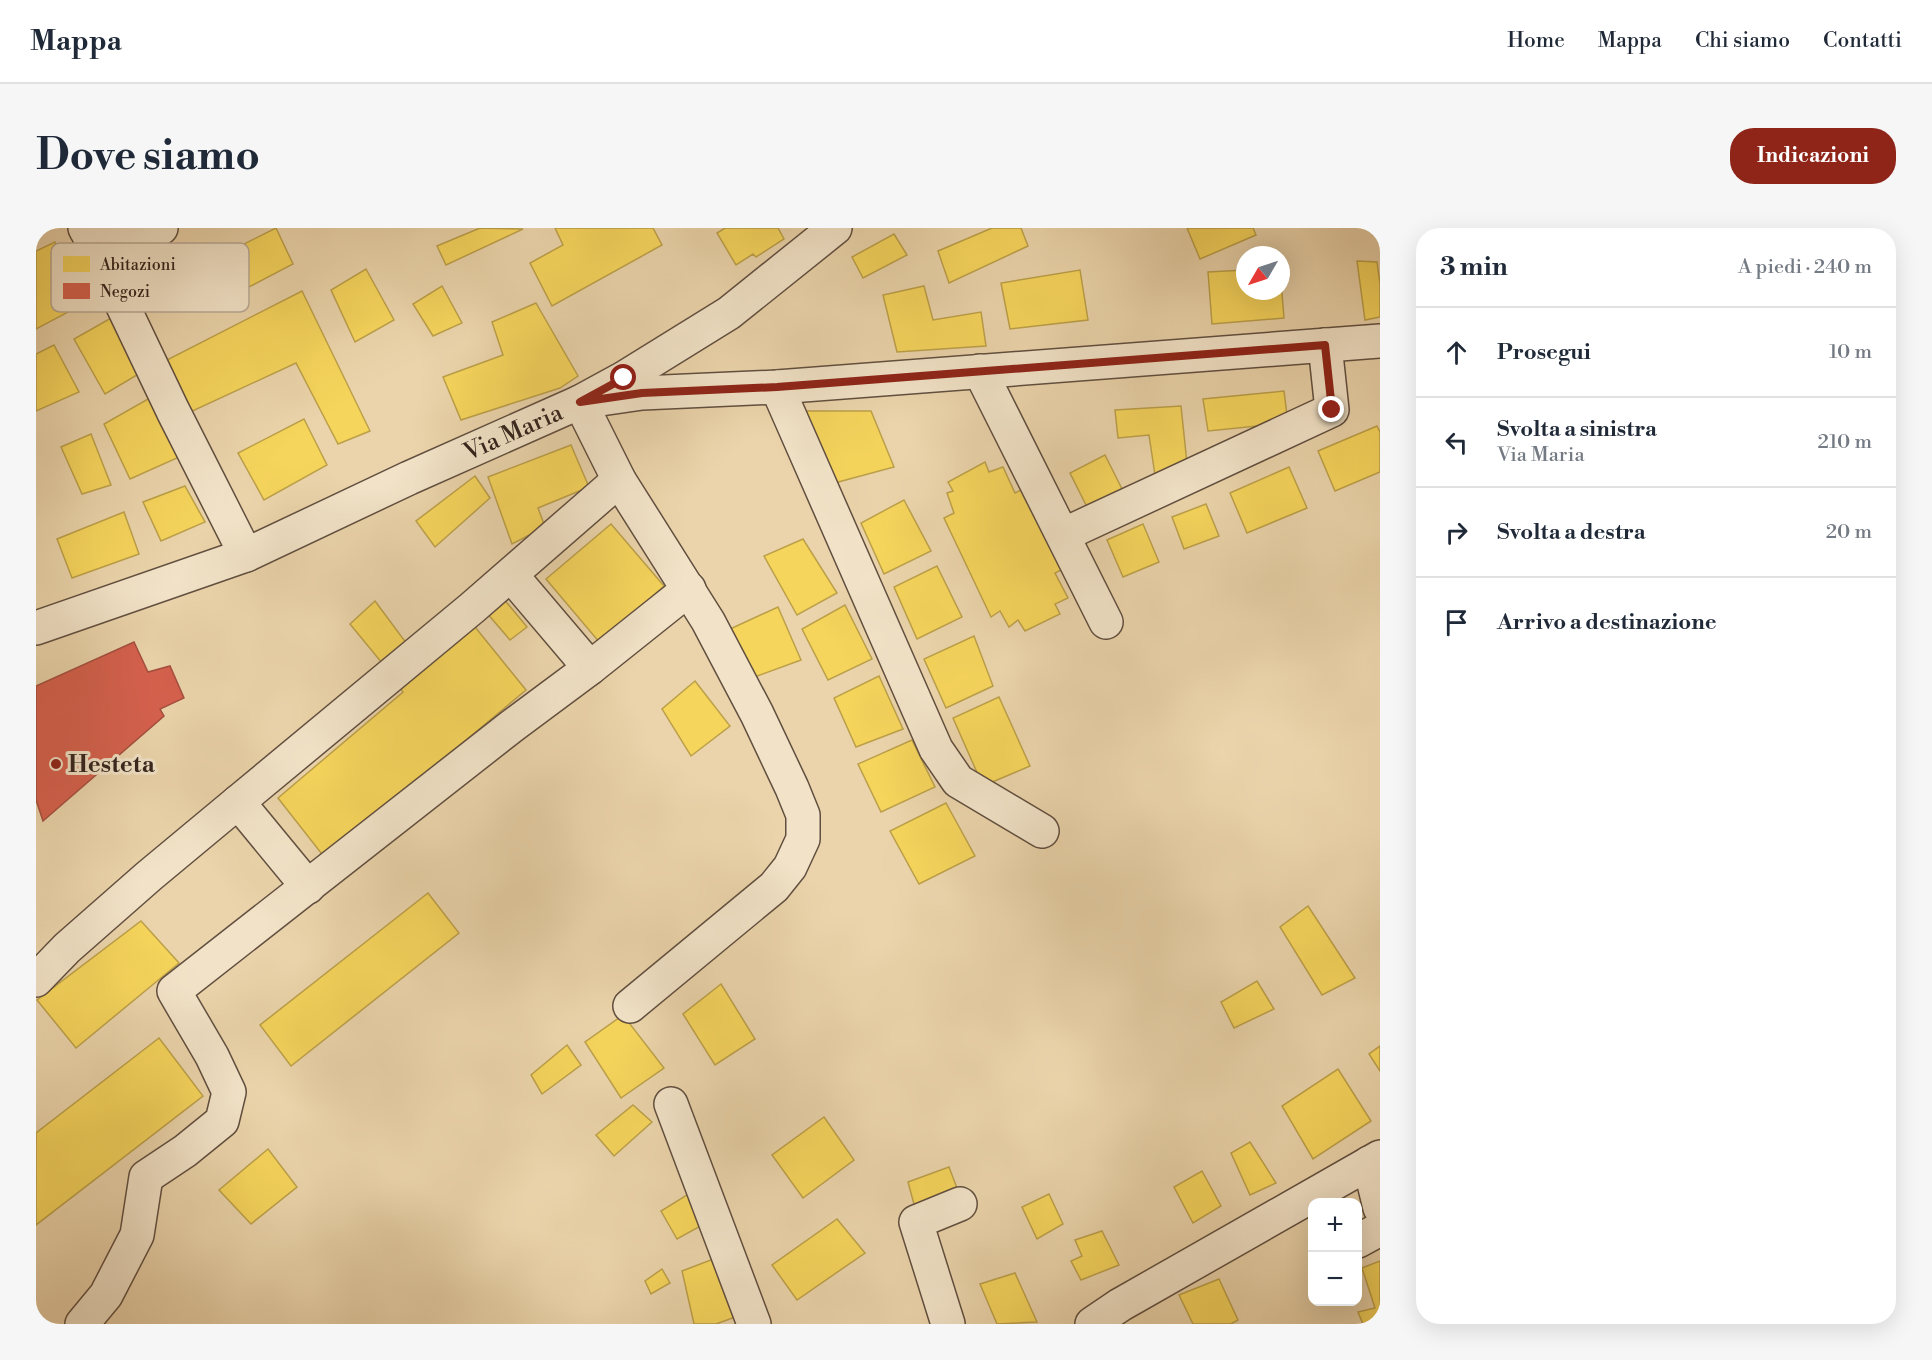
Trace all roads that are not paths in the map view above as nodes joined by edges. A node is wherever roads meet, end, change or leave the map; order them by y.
1 (161, 228) edge
2 (835, 228) edge
3 (87, 231) edge
4 (126, 312) edge
5 (1380, 341) edge
6 (1325, 345) junction
7 (980, 371) junction
8 (777, 387) junction
9 (580, 402) junction
10 (619, 480) junction
11 (1063, 535) junction
12 (246, 555) junction
13 (512, 574) junction
14 (689, 588) junction
15 (1106, 622) dead end
16 (36, 628) edge
17 (590, 668) junction
18 (238, 802) junction
19 (1042, 831) dead end
20 (308, 887) junction
21 (36, 980) edge
22 (630, 1006) dead end
23 (671, 1104) dead end
24 (1375, 1160) edge
25 (960, 1204) dead end
26 (1380, 1208) edge
27 (1380, 1229) edge
28 (1362, 1239) edge
29 (82, 1324) edge
30 (754, 1324) edge
31 (948, 1324) edge
32 (1092, 1324) edge

1 - 3 street
2 - 9 street
4 - 12 street
5 - 6 street, Via Maria
6 - 7 street, Via Maria
6 - 11 street
7 - 8 street, Via Maria
7 - 11 street
8 - 9 street, Via Maria
8 - 19 street
9 - 10 street
9 - 12 street, Via Maria
10 - 13 street
10 - 14 street
11 - 15 street
12 - 16 street, Via Maria
13 - 17 street
13 - 18 street
14 - 17 street
14 - 22 street
17 - 20 street
18 - 20 street
18 - 21 street
20 - 29 street
23 - 30 street
24 - 26 street
24 - 32 street
25 - 31 street
27 - 28 street

